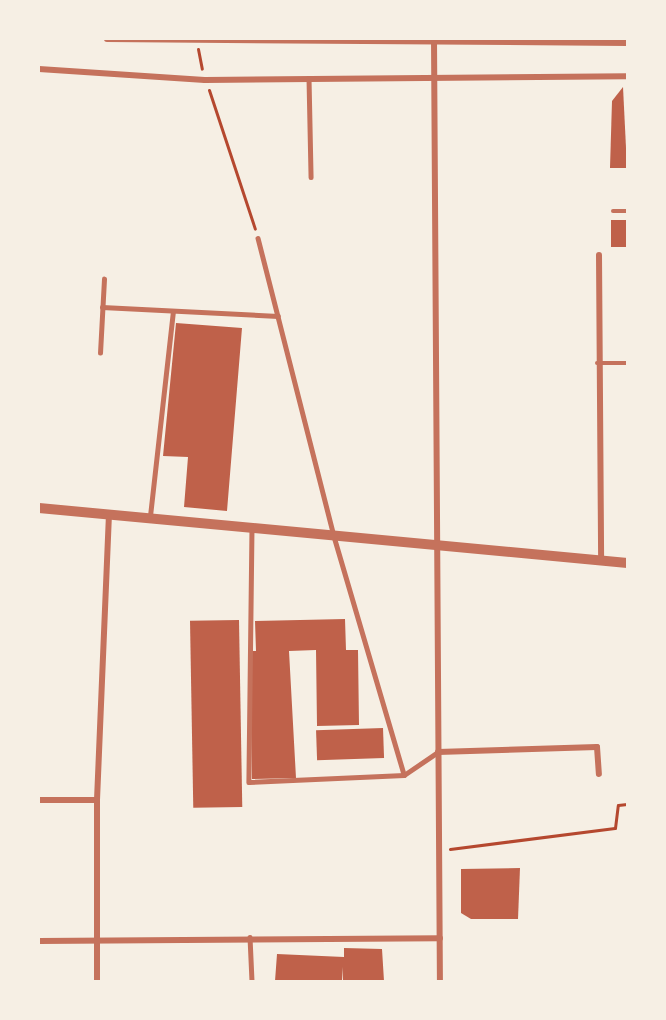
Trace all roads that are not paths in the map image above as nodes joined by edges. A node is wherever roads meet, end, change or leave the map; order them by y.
1 (106, 39) edge
2 (434, 40) edge
3 (627, 43) edge
4 (39, 69) edge
5 (436, 75) junction
6 (627, 76) edge
7 (309, 78) junction
8 (311, 177) dead end
9 (613, 211) dead end
10 (627, 211) edge
11 (258, 238) road end
12 (599, 255) dead end
13 (104, 279) dead end
14 (102, 307) junction
15 (173, 312) junction
16 (278, 316) junction
17 (100, 353) dead end
18 (597, 363) junction
19 (627, 363) edge
20 (39, 508) edge
21 (109, 513) junction
22 (150, 516) junction
23 (252, 525) junction
24 (333, 533) junction
25 (440, 545) junction
26 (601, 560) junction
27 (627, 563) edge
28 (438, 752) junction
29 (599, 774) dead end
30 (404, 775) junction
31 (39, 800) edge
32 (97, 800) junction
33 (250, 937) junction
34 (440, 938) junction
35 (98, 940) junction
36 (39, 941) edge
37 (97, 981) edge
38 (252, 981) edge
39 (440, 981) edge

1 - 2 street
2 - 3 street
2 - 5 street
4 - 7 street
5 - 6 street
5 - 7 street
5 - 25 street
7 - 8 lane
9 - 10 lane
11 - 16 lane
12 - 18 street
13 - 14 lane
14 - 15 lane
14 - 17 lane
15 - 16 lane
15 - 22 lane
16 - 24 lane
18 - 19 lane
18 - 26 street
20 - 21 street
21 - 22 street
21 - 32 street
22 - 23 street
23 - 24 street
23 - 30 lane
24 - 25 street
24 - 30 lane
25 - 26 street
25 - 28 street
26 - 27 street
28 - 29 street
28 - 30 lane
28 - 34 street
31 - 32 street
32 - 35 street
33 - 34 street
33 - 35 street
33 - 38 lane
34 - 39 street
35 - 36 street
35 - 37 street

